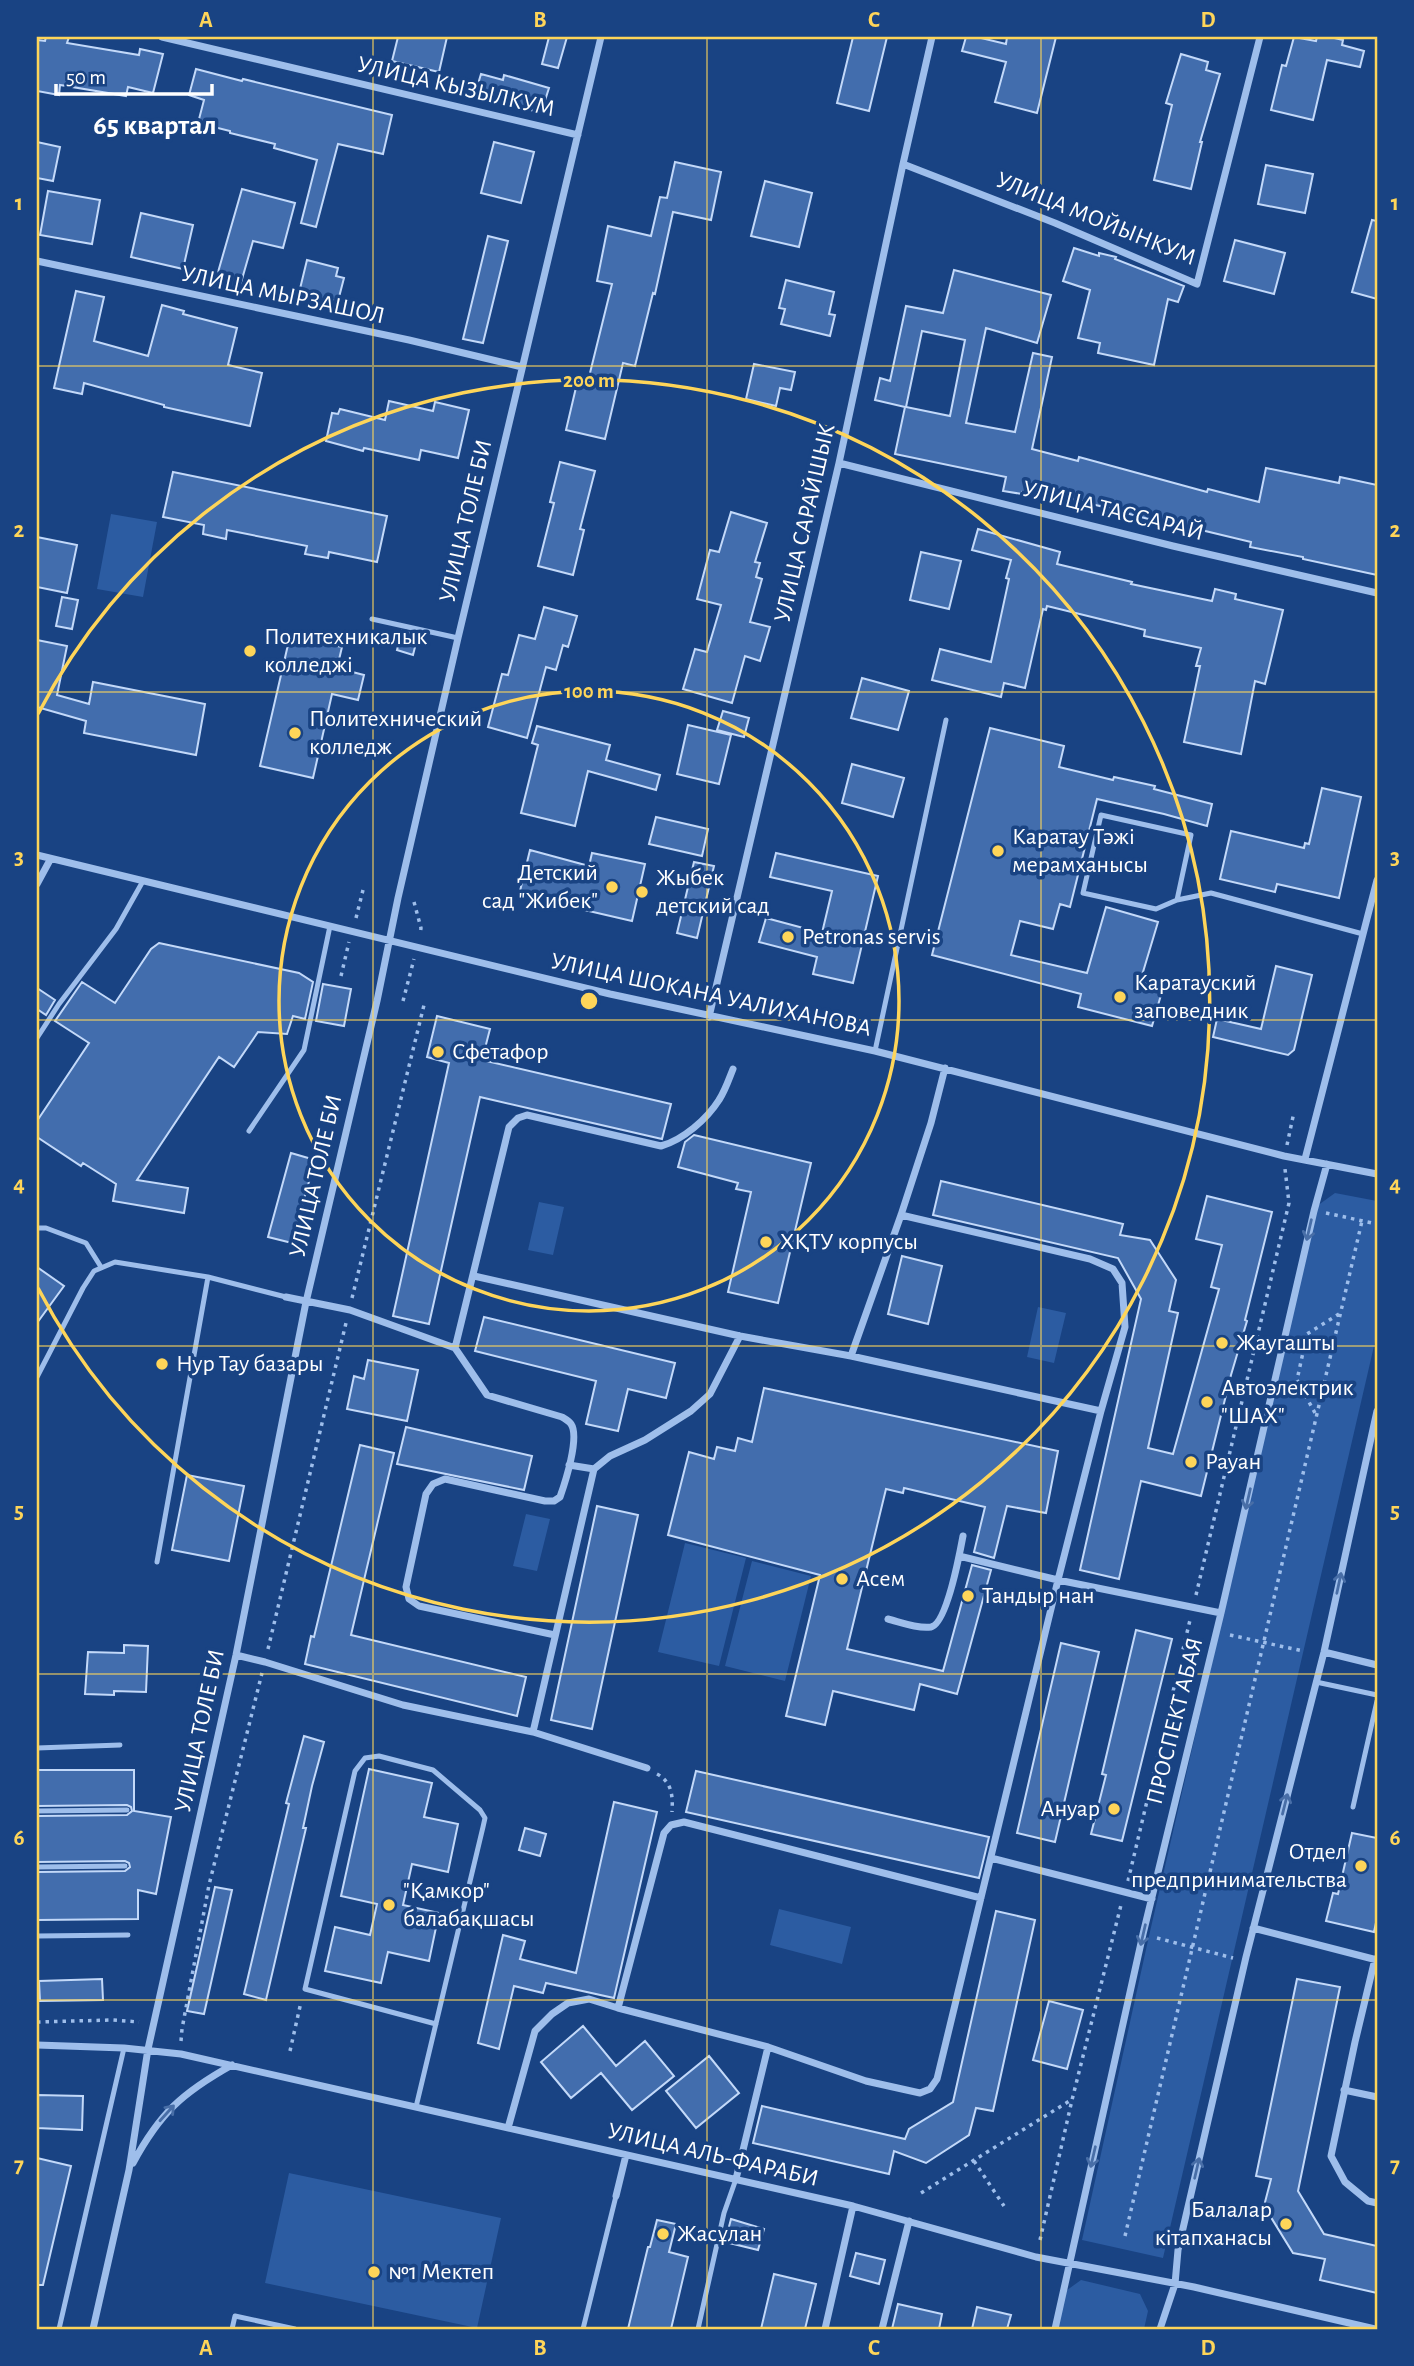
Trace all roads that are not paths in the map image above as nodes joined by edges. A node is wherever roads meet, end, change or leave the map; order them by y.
1 (162, 37) edge
2 (601, 37) edge
3 (932, 37) edge
4 (1260, 37) edge
5 (578, 135) junction
6 (903, 164) junction
7 (37, 261) edge
8 (522, 367) junction
9 (839, 463) junction
10 (1377, 593) edge
11 (372, 619) dead end
12 (458, 638) junction
13 (946, 720) dead end
14 (37, 855) edge
15 (50, 860) junction
16 (1377, 880) edge
17 (143, 881) junction
18 (37, 884) edge
19 (1177, 900) junction
20 (330, 926) junction
21 (1363, 934) junction
22 (389, 940) junction
23 (709, 1017) junction
24 (37, 1038) edge
25 (875, 1051) junction
26 (945, 1068) junction
27 (733, 1069) dead end
28 (249, 1131) dead end
29 (1305, 1158) junction
30 (1327, 1164) junction
31 (1377, 1174) edge
32 (901, 1215) junction
33 (37, 1228) edge
34 (101, 1267) junction
35 (474, 1276) junction
36 (208, 1277) junction
37 (286, 1297) joint
38 (306, 1302) junction
39 (740, 1336) junction
40 (455, 1348) junction
41 (851, 1356) junction
42 (37, 1377) edge
43 (1377, 1410) edge
44 (1101, 1411) junction
45 (569, 1465) junction
46 (594, 1469) junction
47 (963, 1536) dead end
48 (959, 1556) junction
49 (156, 1562) dead end
50 (1058, 1580) junction
51 (1222, 1613) junction
52 (888, 1619) dead end
53 (555, 1635) junction
54 (1324, 1652) junction
55 (236, 1655) junction
56 (1377, 1665) edge
57 (1316, 1682) junction
58 (1377, 1695) edge
59 (1377, 1701) edge
60 (533, 1732) junction
61 (120, 1745) dead end
62 (37, 1748) edge
63 (647, 1768) road end
64 (1353, 1807) dead end
65 (127, 1810) dead end
66 (37, 1811) edge
67 (991, 1858) junction
68 (125, 1866) dead end
69 (37, 1867) edge
70 (981, 1898) junction
71 (1152, 1899) junction
72 (1253, 1928) junction
73 (128, 1935) dead end
74 (37, 1936) edge
75 (1376, 1960) edge
76 (618, 2008) junction
77 (436, 2024) junction
78 (37, 2045) edge
79 (768, 2047) junction
80 (124, 2048) junction
81 (148, 2049) junction
82 (232, 2065) junction
83 (1345, 2090) junction
84 (1377, 2098) edge
85 (416, 2107) junction
86 (508, 2128) junction
87 (626, 2155) junction
88 (129, 2170) junction
89 (736, 2179) junction
90 (616, 2196) joint
91 (1377, 2203) edge
92 (852, 2206) junction
93 (909, 2221) junction
94 (1069, 2263) junction
95 (1175, 2284) junction
96 (59, 2329) edge
97 (93, 2329) edge
98 (232, 2329) edge
99 (295, 2329) edge
100 (583, 2329) edge
101 (698, 2329) edge
102 (825, 2329) edge
103 (882, 2329) edge
104 (1055, 2329) edge
105 (1160, 2329) edge
106 (1375, 2329) edge

1 - 5 street, УЛИЦА КЫЗЫЛКУМ
2 - 5 street, УЛИЦА ТОЛЕ БИ
3 - 6 street, УЛИЦА САРАЙШЫК
4 - 6 street, УЛИЦА МОЙЫНКУМ
5 - 8 street, УЛИЦА ТОЛЕ БИ
6 - 9 street, УЛИЦА САРАЙШЫК
7 - 8 street, УЛИЦА МЫРЗАШОЛ
8 - 12 street, УЛИЦА ТОЛЕ БИ
9 - 10 street, УЛИЦА ТАССАРАЙ
9 - 23 street, УЛИЦА САРАЙШЫК
11 - 12 lane
12 - 22 street, УЛИЦА ТОЛЕ БИ
13 - 25 lane
14 - 15 street, УЛИЦА ШОКАНА УАЛИХАНОВА
15 - 17 street, УЛИЦА ШОКАНА УАЛИХАНОВА
15 - 18 street
16 - 21 street
17 - 20 street, УЛИЦА ШОКАНА УАЛИХАНОВА
17 - 24 lane
19 - 19 lane
19 - 21 lane
20 - 22 street, УЛИЦА ШОКАНА УАЛИХАНОВА
20 - 28 lane
21 - 29 street
22 - 23 street, УЛИЦА ШОКАНА УАЛИХАНОВА
22 - 38 street, УЛИЦА ТОЛЕ БИ
23 - 25 street, УЛИЦА ШОКАНА УАЛИХАНОВА
25 - 26 street, УЛИЦА ШОКАНА УАЛИХАНОВА
26 - 29 street, УЛИЦА ШОКАНА УАЛИХАНОВА
26 - 32 street
27 - 35 street
29 - 30 street, УЛИЦА ШОКАНА УАЛИХАНОВА
30 - 31 street, УЛИЦА ШОКАНА УАЛИХАНОВА
30 -> 51 street, ПРОСПЕКТ АБАЯ
32 - 41 street
32 - 44 street
33 - 34 lane
34 - 36 lane
34 - 42 lane
35 - 39 street
35 - 40 street
36 - 37 lane
36 - 49 lane
37 - 38 street
38 - 40 street
38 - 55 street, УЛИЦА ТОЛЕ БИ
39 - 41 street
39 - 46 street
40 - 45 street
41 - 44 street
54 -> 43 street
44 - 50 street
45 - 46 street
45 - 53 street
46 - 53 street
47 - 48 street
48 - 50 street
48 - 52 street
50 - 51 street
50 - 67 street
51 - 71 street, ПРОСПЕКТ АБАЯ
53 - 60 street
54 - 56 street
54 - 57 street
55 - 60 street
55 - 81 street, УЛИЦА ТОЛЕ БИ
57 - 58 lane
72 -> 57 street
59 - 64 lane
60 - 63 street
61 - 62 lane
65 - 66 lane
67 - 70 street
67 - 71 street
68 - 69 lane
70 - 76 street
70 - 79 street
71 -> 94 street, ПРОСПЕКТ АБАЯ
72 - 75 street
95 -> 72 street
73 - 74 lane
75 - 83 street
76 - 79 street
76 - 86 street
77 - 77 lane
77 - 85 lane
78 - 80 street, УЛИЦА АЛЬ-ФАРАБИ
79 - 89 street
80 - 81 street, УЛИЦА АЛЬ-ФАРАБИ
80 - 96 lane
81 - 82 street, УЛИЦА АЛЬ-ФАРАБИ
81 - 88 street, УЛИЦА ТОЛЕ БИ
82 - 85 street, УЛИЦА АЛЬ-ФАРАБИ
88 -> 82 street
83 - 84 street
83 - 91 street
85 - 86 street, УЛИЦА АЛЬ-ФАРАБИ
86 - 87 street, УЛИЦА АЛЬ-ФАРАБИ
87 - 89 street, УЛИЦА АЛЬ-ФАРАБИ
87 - 90 street
88 - 97 street, УЛИЦА ТОЛЕ БИ
89 - 92 street, УЛИЦА АЛЬ-ФАРАБИ
89 - 101 lane
90 - 100 lane
92 - 93 street, УЛИЦА АЛЬ-ФАРАБИ
92 - 102 street
93 - 94 street, УЛИЦА АЛЬ-ФАРАБИ
93 - 103 street
94 - 95 street, УЛИЦА АЛЬ-ФАРАБИ
94 - 104 street, ПРОСПЕКТ АБАЯ
95 - 105 street
95 - 106 street, УЛИЦА АЛЬ-ФАРАБИ
98 - 99 lane

